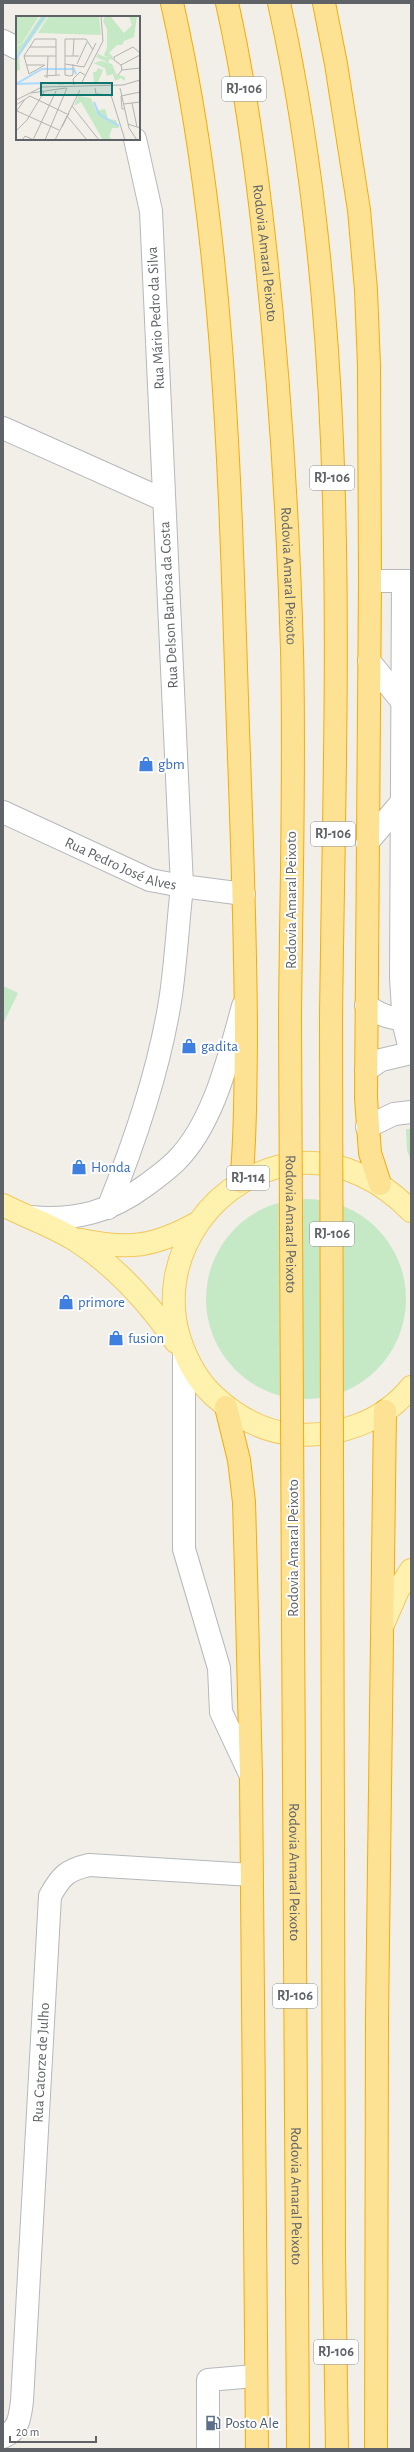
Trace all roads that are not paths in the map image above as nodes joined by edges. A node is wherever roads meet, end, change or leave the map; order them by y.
1 (172, 3) edge
2 (227, 3) edge
3 (279, 3) edge
4 (324, 3) edge
5 (3, 41) edge
6 (16, 48) edge
7 (135, 140) edge
8 (3, 428) edge
9 (164, 500) junction
10 (370, 580) junction
11 (407, 581) edge
12 (369, 661) junction
13 (406, 707) edge
14 (406, 796) edge
15 (3, 812) edge
16 (367, 843) junction
17 (182, 886) junction
18 (244, 894) junction
19 (246, 997) junction
20 (366, 1005) junction
21 (408, 1020) edge
22 (411, 1053) edge
23 (366, 1070) junction
24 (411, 1112) edge
25 (367, 1127) junction
26 (241, 1182) junction
27 (380, 1184) junction
28 (3, 1205) edge
29 (108, 1208) junction
30 (411, 1211) edge
31 (26, 1217) junction
32 (197, 1223) junction
33 (74, 1239) junction
34 (184, 1353) junction
35 (409, 1392) edge
36 (226, 1407) junction
37 (385, 1411) junction
38 (411, 1570) edge
39 (381, 1628) junction
40 (251, 1776) junction
41 (252, 1875) junction
42 (255, 2376) junction
43 (3, 2437) edge
44 (208, 2449) edge
45 (257, 2449) edge
46 (298, 2449) edge
47 (337, 2449) edge
48 (376, 2449) edge

1 - 18 highway
2 - 46 highway, Rodovia Amaral Peixoto / RJ-106, bridge
3 - 47 highway, RJ-106, bridge
4 - 10 highway
5 - 6 street
7 - 9 street, Rua Mário Pedro da Silva
8 - 9 street, Rua Delson Barbosa da Costa
9 - 17 street, Rua Delson Barbosa da Costa
10 - 11 street
10 - 12 highway
11 - 13 street
12 - 13 street
12 - 16 highway
13 - 14 street
14 - 16 street
14 - 21 street
15 - 17 street, Rua Pedro José Alves
16 - 20 highway
17 - 18 street, Rua Pedro José Alves
17 - 29 street, Rua Delson Barbosa da Costa
18 - 19 highway
19 - 26 highway
19 - 29 street
20 - 21 street
20 - 23 highway
21 - 22 street
22 - 23 street
23 - 25 highway
24 - 25 street
25 - 27 highway
26 - 27 main road, RJ-114
26 - 32 main road, RJ-114
27 - 30 main road, RJ-114
28 - 31 main road, RJ-114
29 - 31 street
31 - 33 main road, RJ-114
32 - 33 main road, RJ-114
32 - 34 main road, RJ-114
33 - 34 main road, RJ-114
34 - 36 main road, RJ-114
34 - 40 street
35 - 37 main road, RJ-114
36 - 37 main road, RJ-114
36 - 40 highway
37 - 39 highway
38 - 39 main road
39 - 48 highway
40 - 41 highway
41 - 42 highway
41 - 43 street, Rua Catorze de Julho
42 - 44 street
42 - 45 highway

